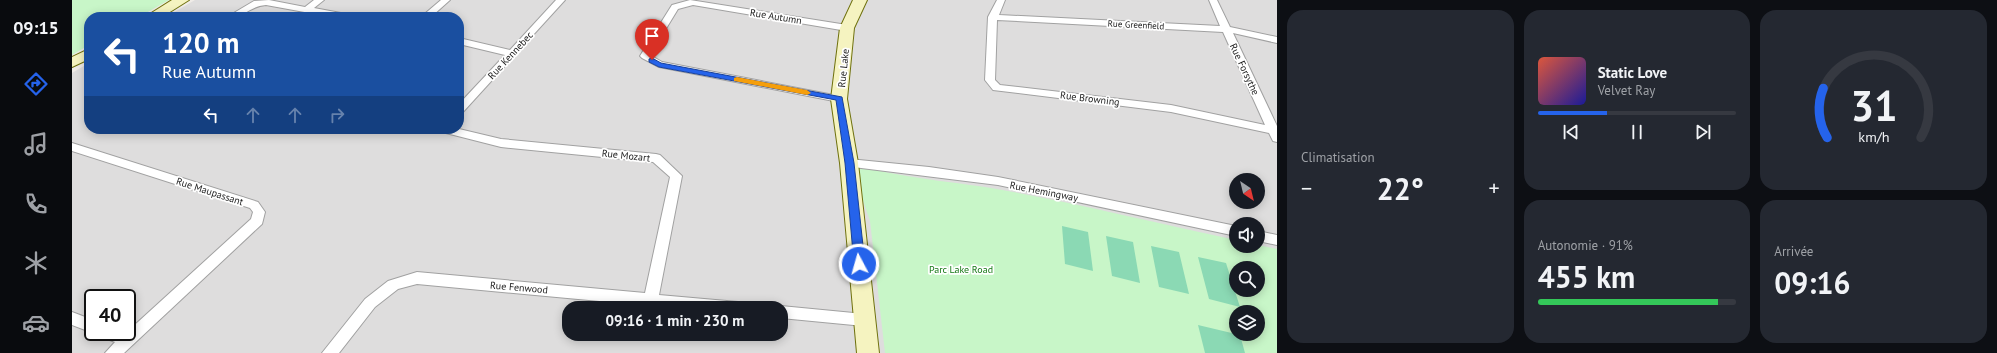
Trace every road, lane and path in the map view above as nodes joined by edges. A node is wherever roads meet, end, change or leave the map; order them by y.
1 (182, 0) edge
2 (320, 0) edge
3 (446, 0) edge
4 (561, 0) edge
5 (860, 0) edge
6 (1001, 0) edge
7 (1213, 0) edge
8 (307, 9) junction
9 (161, 12) edge
10 (241, 12) edge
11 (322, 12) edge
12 (432, 12) edge
13 (993, 17) junction
14 (847, 28) junction
15 (1226, 30) junction
16 (1277, 40) edge
17 (464, 42) edge
18 (512, 53) junction
19 (84, 56) edge
20 (72, 63) edge
21 (839, 98) junction
22 (464, 105) edge
23 (464, 134) edge
24 (1275, 134) edge
25 (72, 147) edge
26 (850, 163) junction
27 (1229, 230) edge
28 (1265, 237) edge
29 (1277, 240) edge
30 (651, 300) junction
31 (662, 301) edge
32 (788, 313) edge
33 (72, 318) edge
34 (864, 320) junction
35 (84, 323) edge
36 (136, 331) edge
37 (125, 341) edge
38 (113, 353) edge
39 (330, 353) edge
40 (868, 353) edge

1 - 9 street
2 - 8 street
3 - 12 street
4 - 18 street, Rue Kennebec
5 - 14 street, Rue Lake
6 - 13 street, Rue Browning
7 - 15 street, Rue Forsythe
8 - 10 street
8 - 11 street
13 - 15 street, Rue Greenfield
13 - 24 street, Rue Browning
14 - 21 street, Rue Lake
14 - 21 street, Rue Autumn
15 - 16 street, Rue Greenfield
15 - 24 street, Rue Forsythe
17 - 18 street
18 - 22 street, Rue Kennebec
19 - 20 street
21 - 26 street, Rue Lake
23 - 30 street, Rue Mozart
25 - 36 street, Rue Maupassant
26 - 27 street, Rue Hemingway
26 - 34 street, Rue Lake
28 - 29 street
30 - 31 street, Rue Fenwood
30 - 39 street, Rue Fenwood
32 - 34 street
33 - 35 street
34 - 40 street, Rue Lake
37 - 38 street, Rue Maupassant

